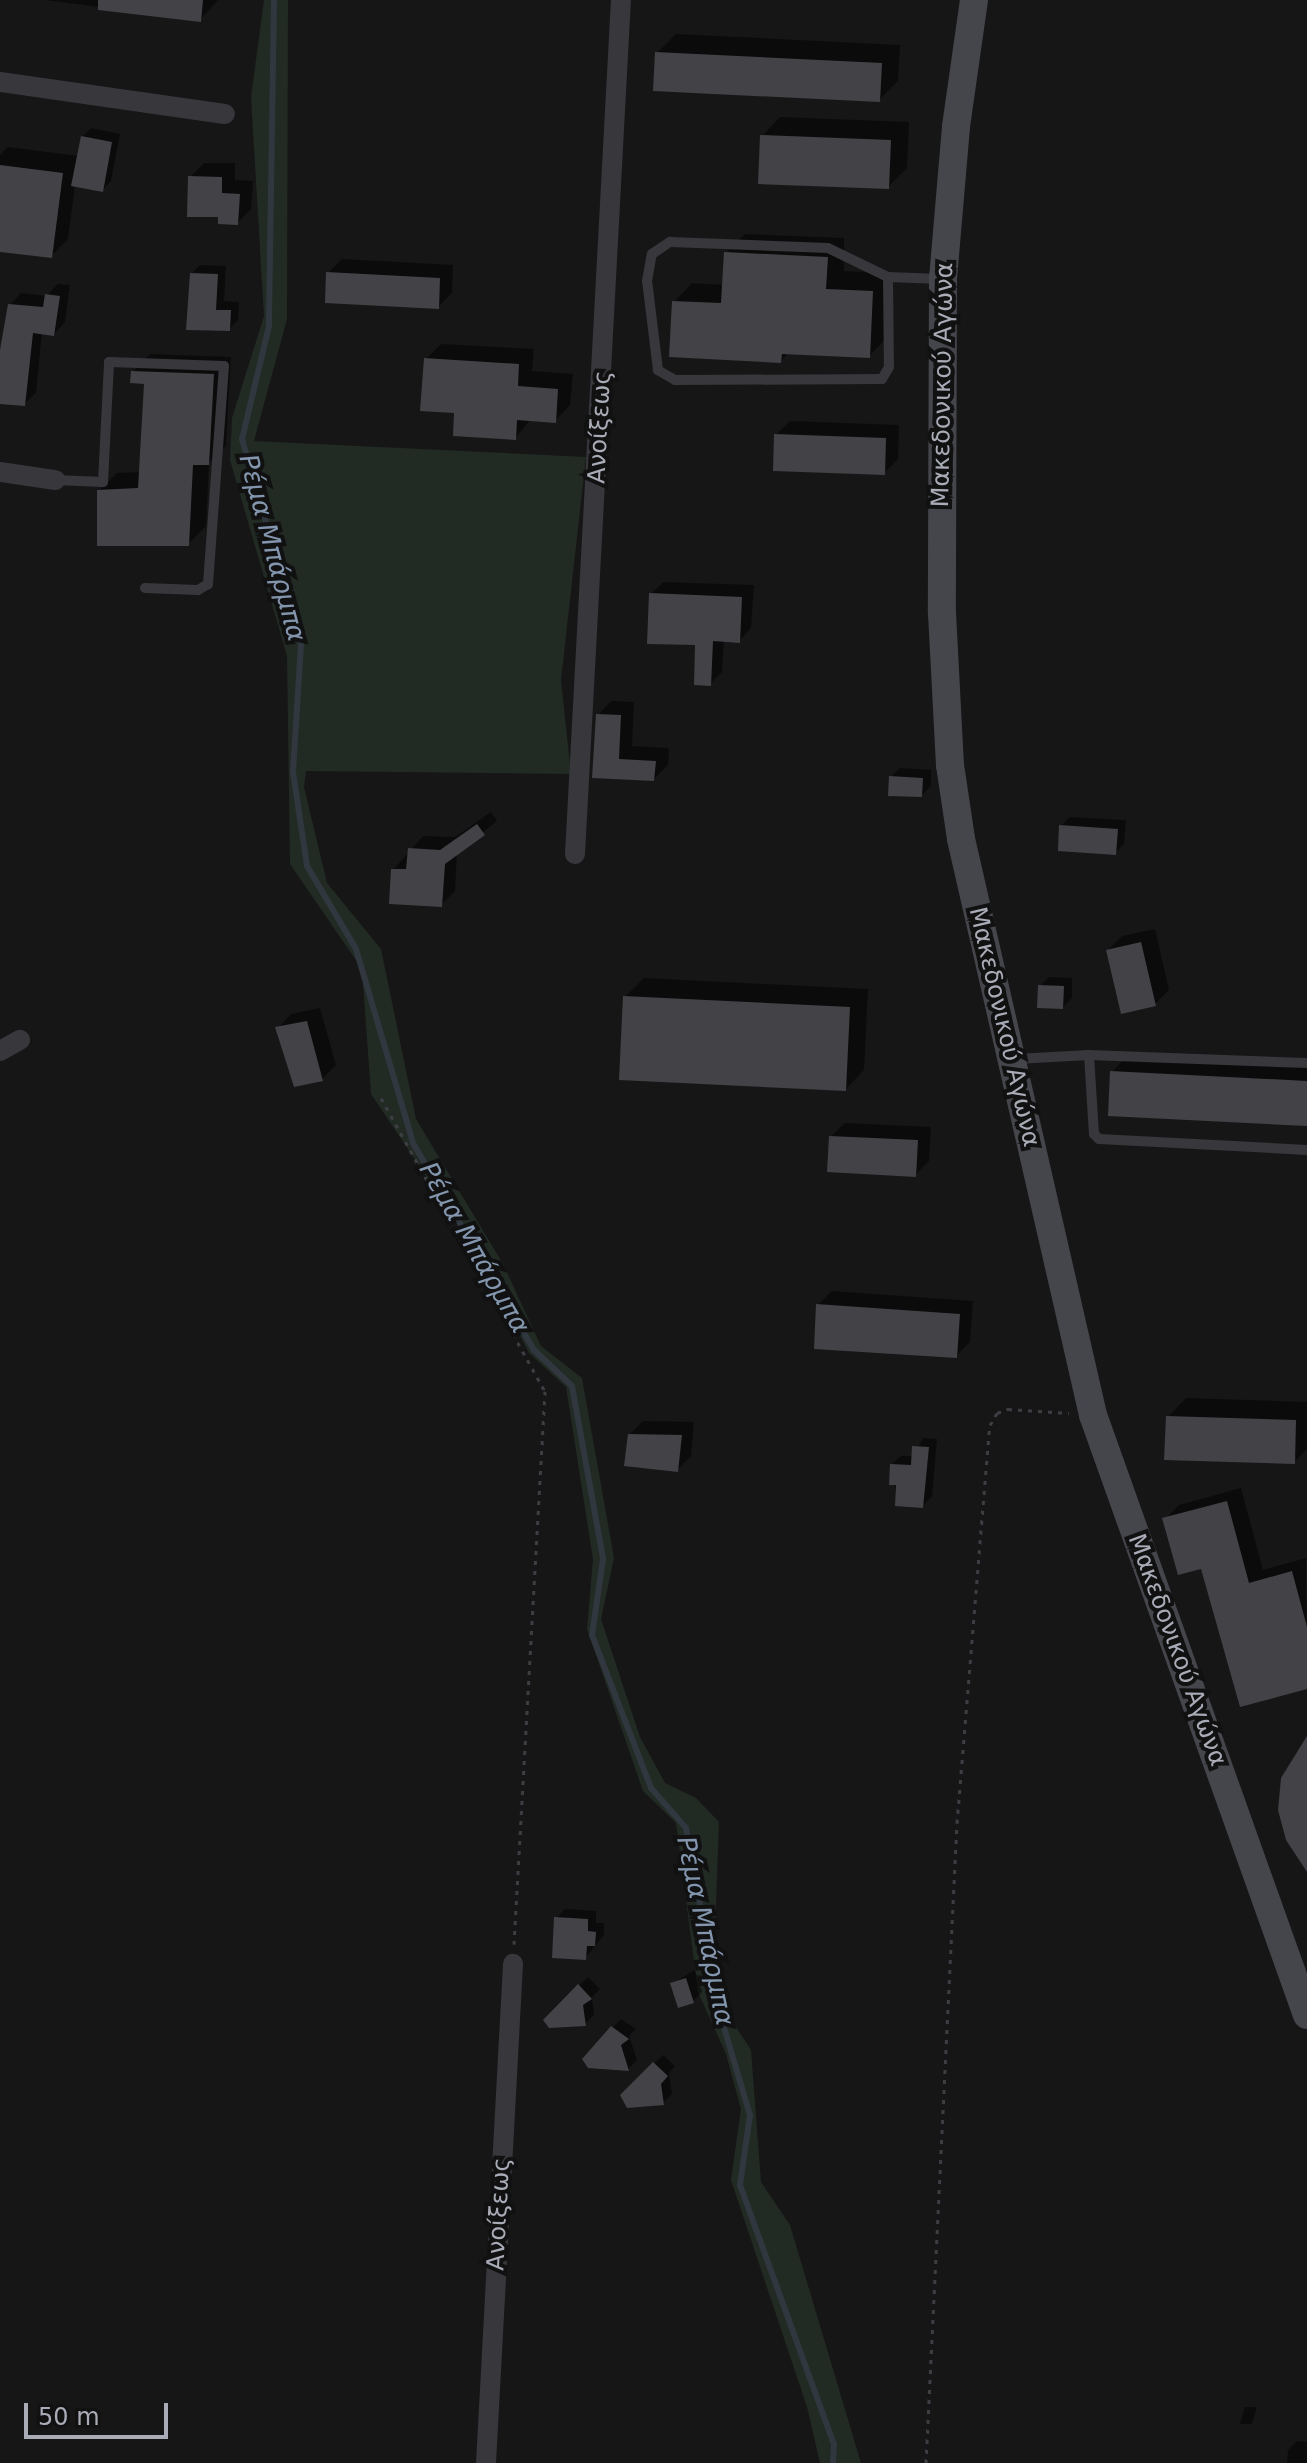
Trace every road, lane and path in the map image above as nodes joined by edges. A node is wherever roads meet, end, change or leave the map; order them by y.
1 (621, 0) edge
2 (974, 0) edge
3 (0, 82) edge
4 (225, 114) dead end
5 (888, 277) junction
6 (943, 279) junction
7 (0, 472) edge
8 (55, 480) joint
9 (145, 588) dead end
10 (575, 854) dead end
11 (20, 1040) dead end
12 (0, 1051) edge
13 (1089, 1055) junction
14 (1013, 1059) junction
15 (1307, 1063) edge
16 (381, 1098) dead end
17 (1307, 1150) edge
18 (1093, 1415) junction
19 (513, 1964) joint
20 (1307, 2015) edge
21 (486, 2463) edge
22 (926, 2463) edge

1 - 10 street, Ανοίξεως
2 - 6 main road, Μακεδονικού Αγώνα
3 - 4 street
5 - 5 lane
5 - 6 lane
6 - 14 main road, Μακεδονικού Αγώνα
7 - 8 street
8 - 9 lane
11 - 12 street
13 - 14 lane
13 - 15 lane
13 - 17 lane
14 - 18 main road, Μακεδονικού Αγώνα
16 - 19 path
18 - 20 main road, Μακεδονικού Αγώνα
18 - 22 path
19 - 21 street, Ανοίξεως

